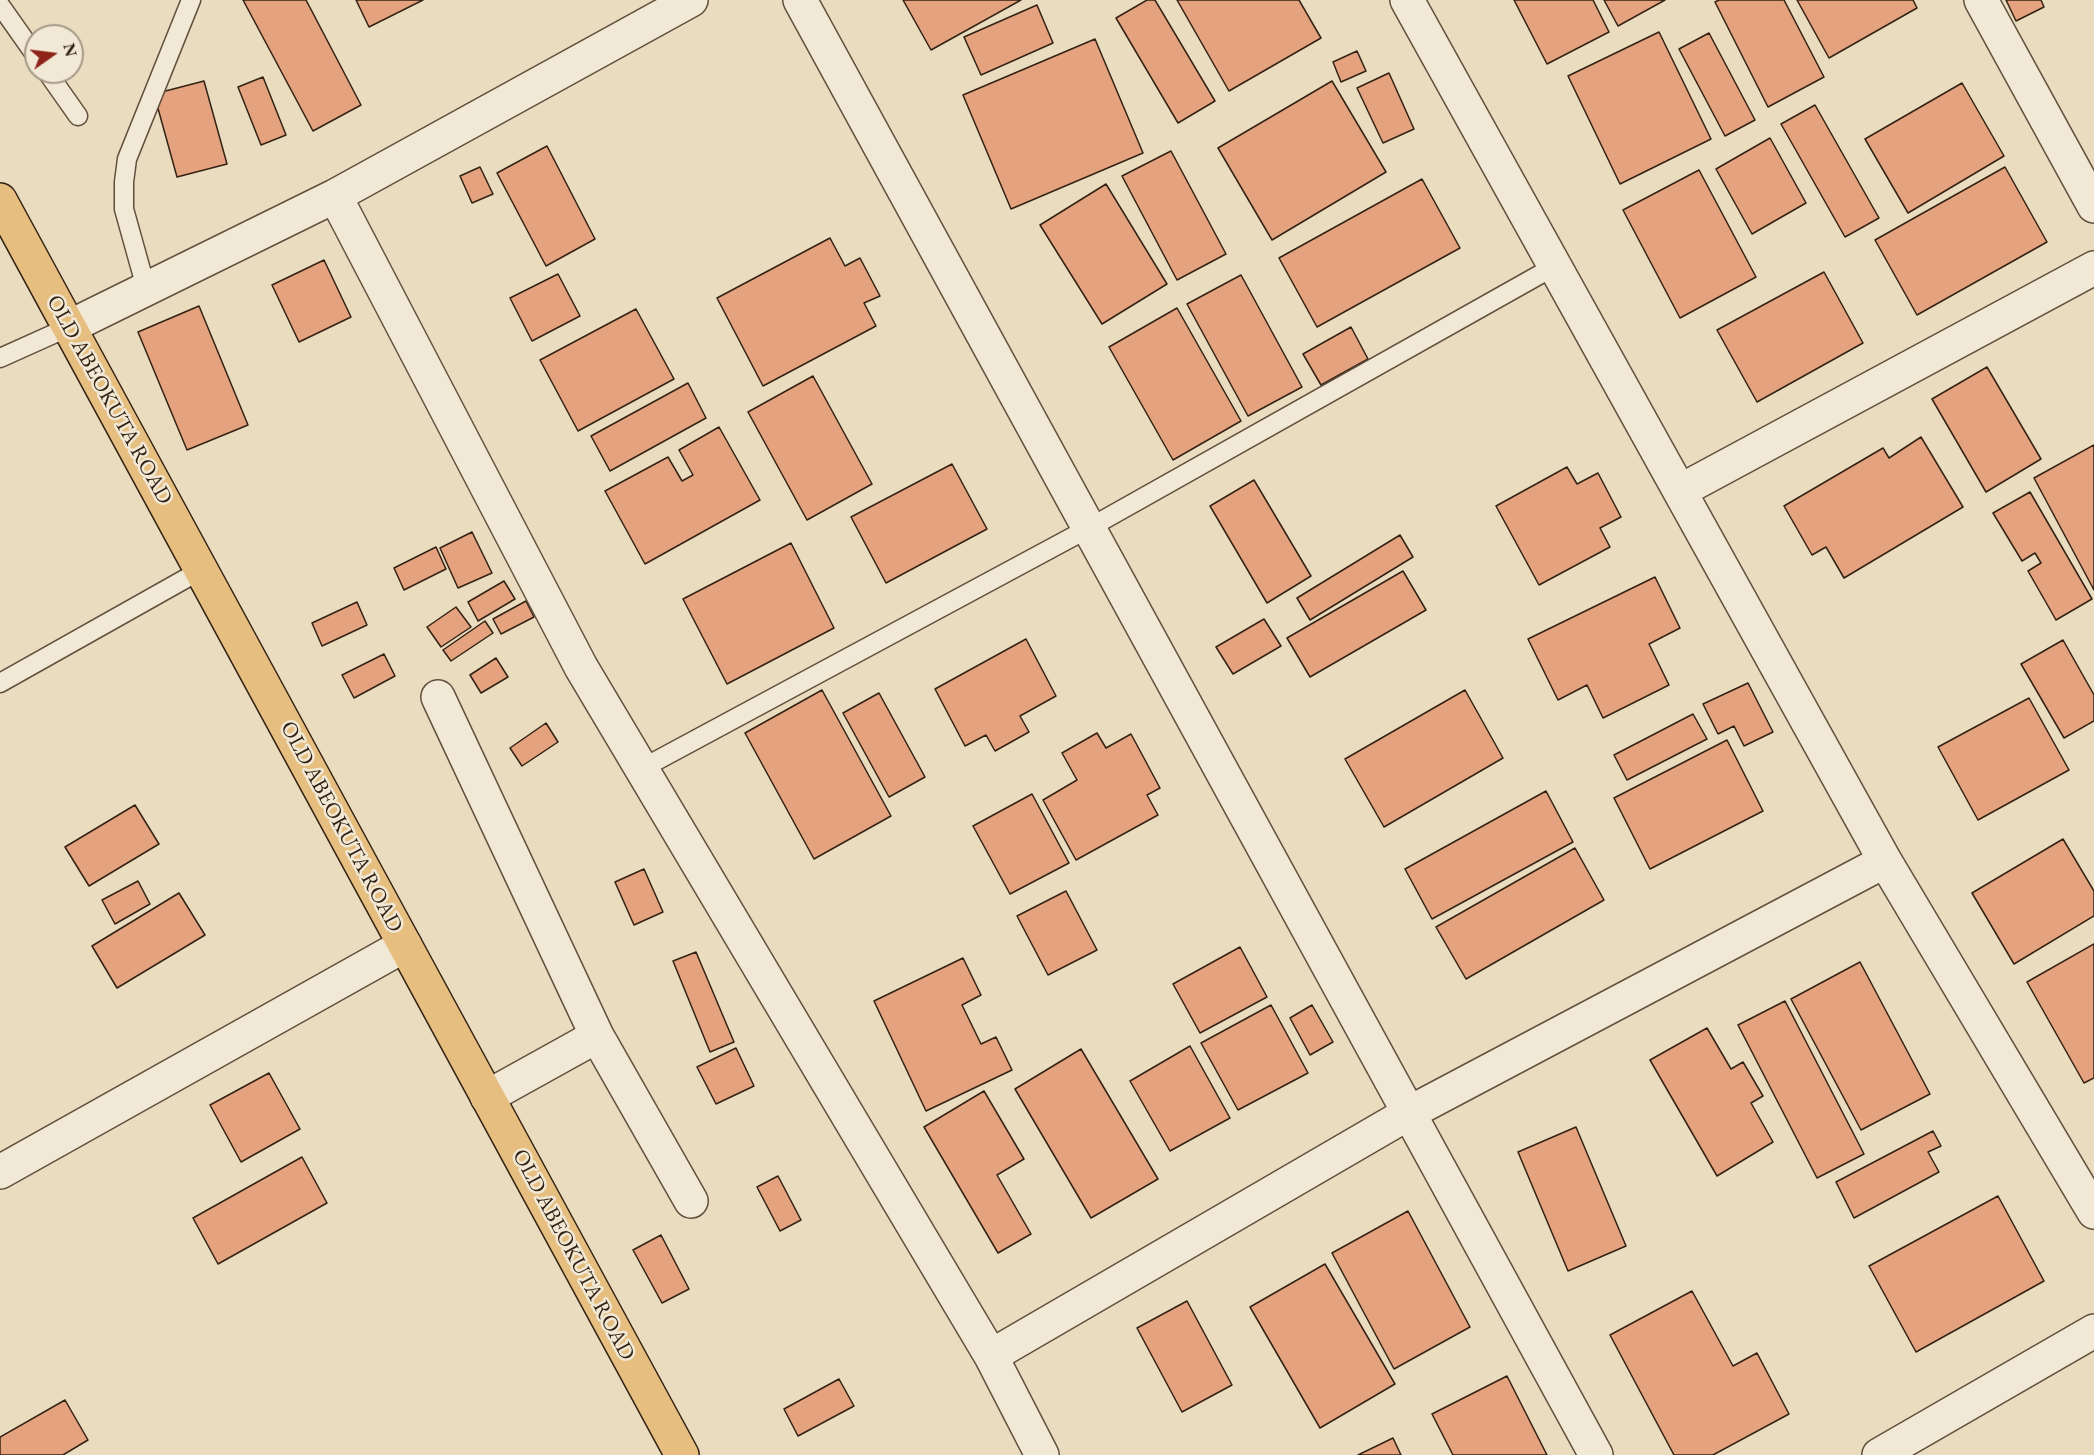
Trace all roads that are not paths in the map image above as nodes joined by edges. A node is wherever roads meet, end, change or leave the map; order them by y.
1 (191, 0) edge
2 (691, 0) edge
3 (800, 0) edge
4 (1407, 0) edge
5 (1981, 0) edge
6 (0, 5) edge
7 (24, 39) edge
8 (55, 84) edge
9 (78, 116) dead end
10 (335, 196) junction
11 (0, 200) edge
12 (2094, 206) edge
13 (1555, 266) junction
14 (2094, 267) edge
15 (146, 288) junction
16 (69, 327) junction
17 (0, 358) edge
18 (1680, 491) junction
19 (1089, 528) junction
20 (201, 570) junction
21 (0, 683) edge
22 (438, 697) dead end
23 (642, 769) junction
24 (1885, 861) junction
25 (405, 945) junction
26 (597, 1036) junction
27 (487, 1096) junction
28 (1409, 1113) junction
29 (0, 1172) edge
30 (691, 1201) dead end
31 (2094, 1212) edge
32 (2094, 1331) edge
33 (991, 1356) junction
34 (681, 1455) edge
35 (1042, 1455) edge
36 (1596, 1455) edge
37 (1879, 1455) edge

1 - 15 lane
2 - 10 street
3 - 19 street
4 - 13 street
5 - 12 street
6 - 7 lane
8 - 9 lane
10 - 15 street
10 - 23 street
11 - 16 highway, OLD ABEOKUTA ROAD
13 - 18 street
13 - 19 lane
14 - 18 street
15 - 16 street
16 - 17 lane
16 - 20 highway, OLD ABEOKUTA ROAD
18 - 24 street
19 - 23 lane
19 - 28 street
20 - 21 lane
20 - 25 highway, OLD ABEOKUTA ROAD
22 - 26 street
23 - 33 street
24 - 28 street
24 - 31 street
25 - 27 highway, OLD ABEOKUTA ROAD
25 - 29 street
26 - 27 street
26 - 30 street
27 - 34 highway, OLD ABEOKUTA ROAD
28 - 33 street
28 - 36 street
32 - 37 street
33 - 35 street

